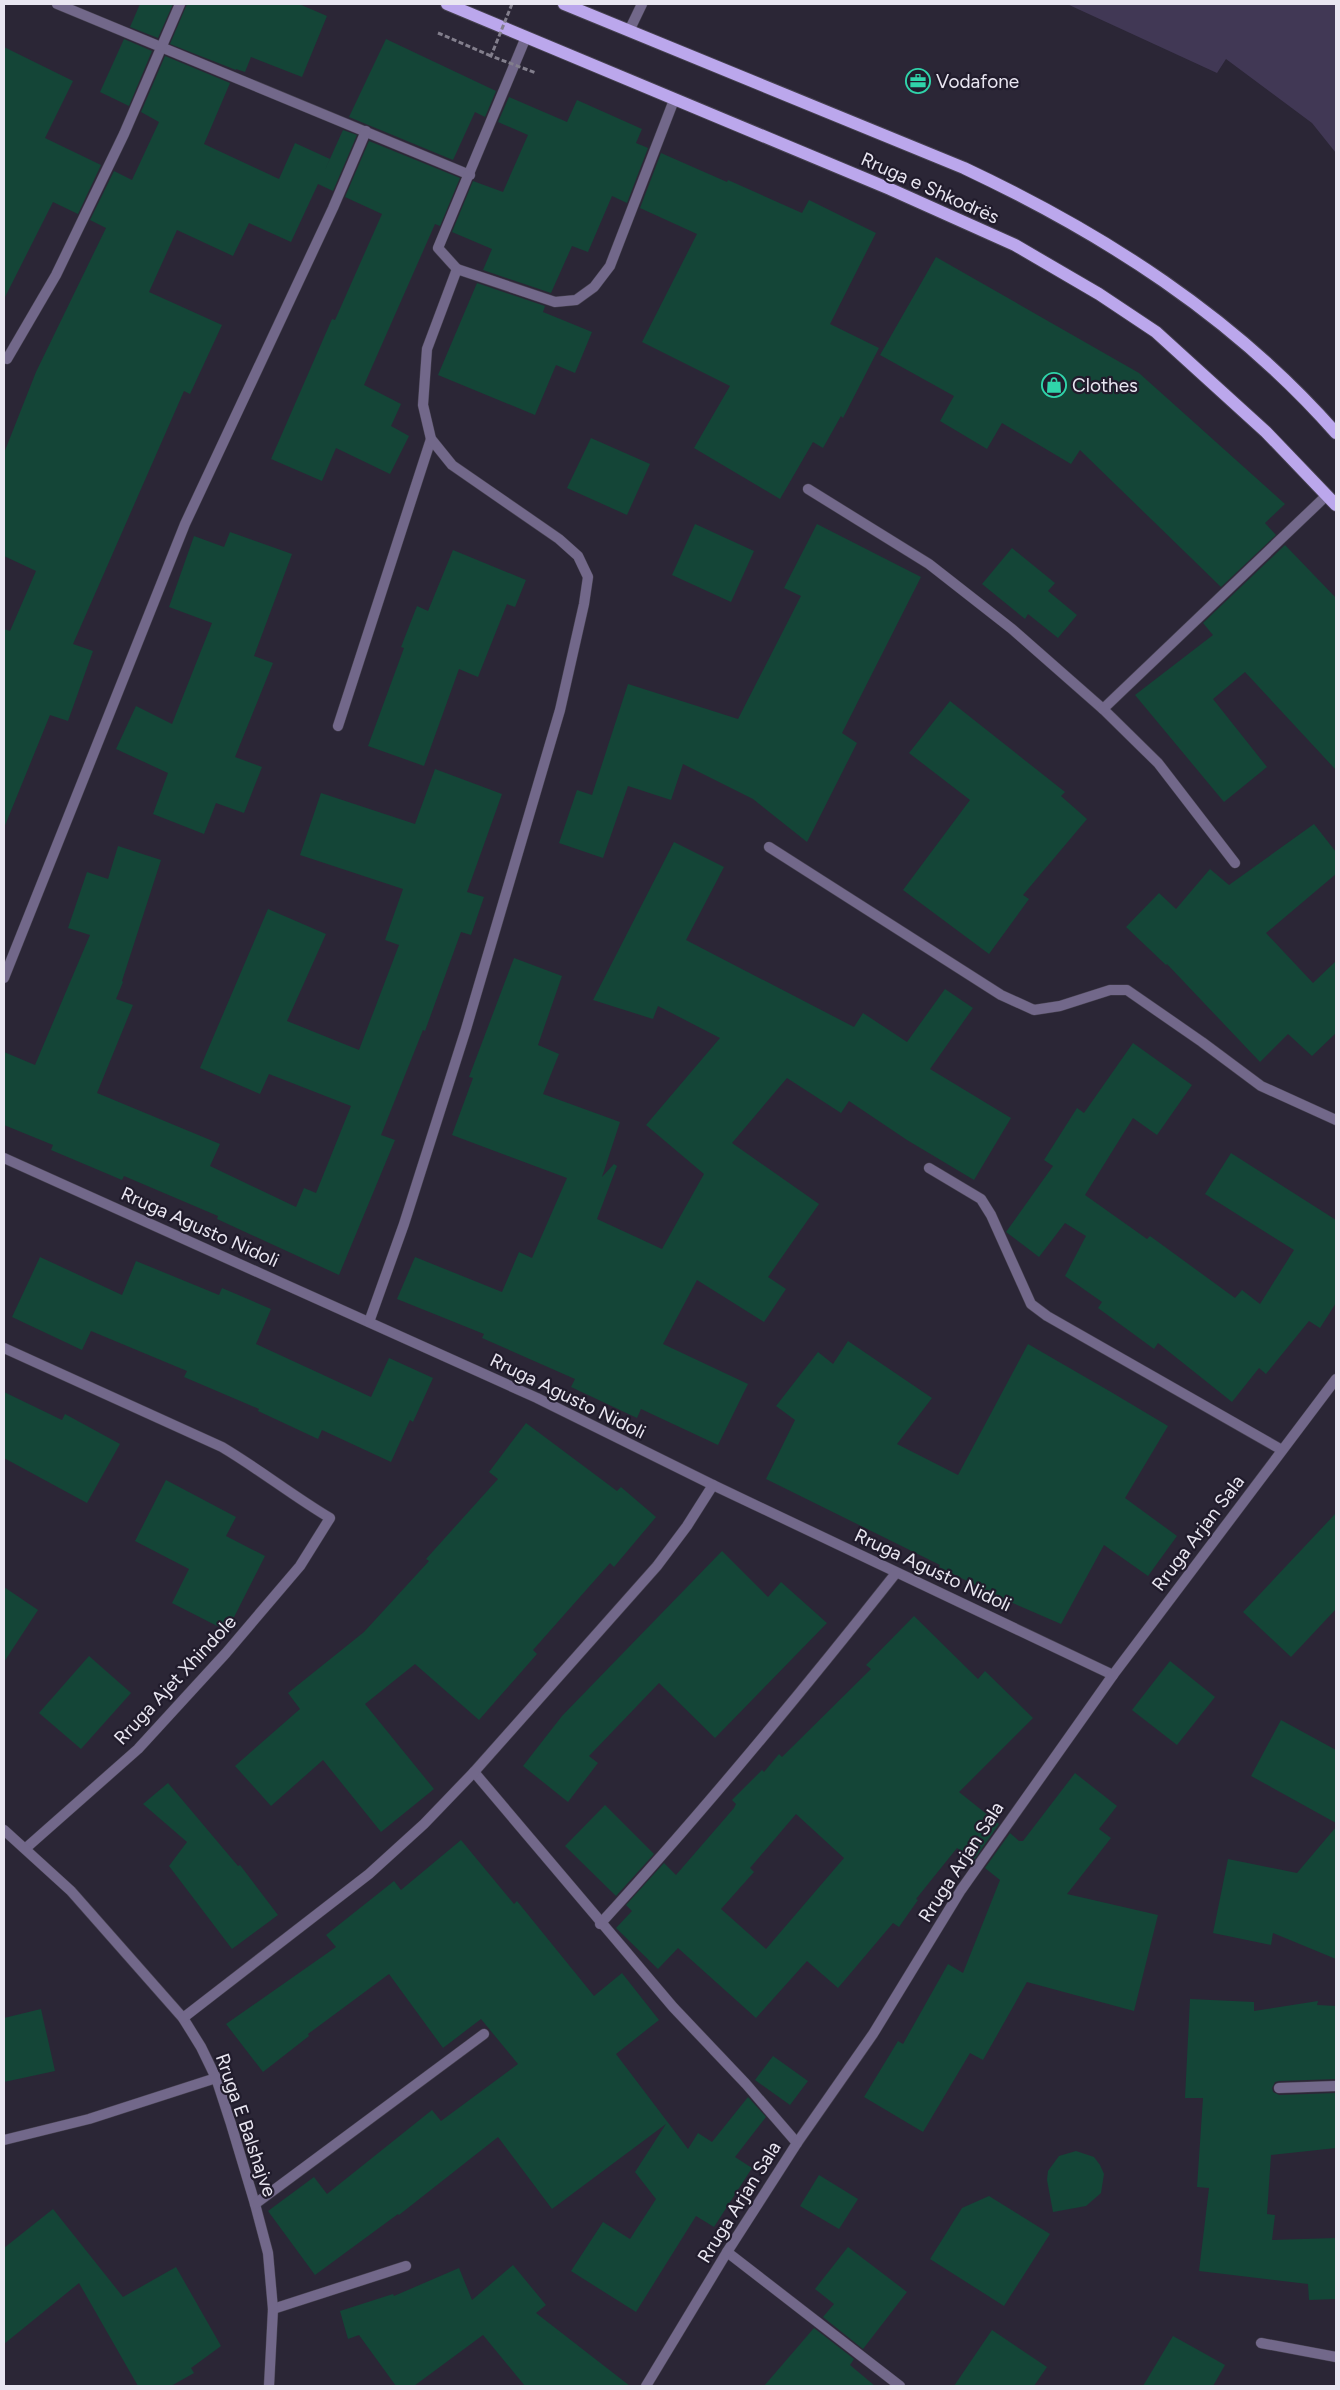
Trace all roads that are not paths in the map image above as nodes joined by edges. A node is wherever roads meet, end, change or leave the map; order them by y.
1 (57, 4) edge
2 (180, 4) edge
3 (447, 4) edge
4 (564, 4) edge
5 (642, 4) edge
6 (629, 31) junction
7 (526, 38) junction
8 (160, 46) junction
9 (674, 100) junction
10 (366, 131) junction
11 (470, 175) junction
12 (457, 269) junction
13 (7, 359) dead end
14 (1336, 433) edge
15 (431, 439) junction
16 (808, 490) dead end
17 (1327, 495) junction
18 (1336, 505) edge
19 (1103, 709) junction
20 (338, 726) dead end
21 (769, 846) dead end
22 (1235, 863) dead end
23 (4, 978) edge
24 (1336, 1120) edge
25 (4, 1158) edge
26 (929, 1168) dead end
27 (369, 1322) junction
28 (4, 1348) edge
29 (1336, 1379) edge
30 (1282, 1450) junction
31 (713, 1485) junction
32 (896, 1573) junction
33 (1113, 1675) junction
34 (474, 1772) junction
35 (4, 1830) edge
36 (26, 1848) junction
37 (600, 1924) junction
38 (183, 2018) junction
39 (484, 2034) dead end
40 (216, 2078) junction
41 (1336, 2086) edge
42 (1280, 2088) dead end
43 (4, 2140) edge
44 (798, 2143) junction
45 (256, 2204) junction
46 (727, 2252) junction
47 (406, 2266) dead end
48 (273, 2308) junction
49 (1262, 2343) dead end
50 (1336, 2357) edge
51 (269, 2386) edge
52 (646, 2386) edge
53 (900, 2386) edge

1 - 8 street
2 - 8 street
3 - 7 main road, Rruga e Shkodrës
4 - 6 main road, Rruga e Shkodrës
5 - 6 street
6 - 14 main road, Rruga e Shkodrës
7 - 9 main road, Rruga e Shkodrës
7 - 11 street
8 - 10 street
8 - 13 street
9 - 12 street
9 - 17 main road, Rruga e Shkodrës
10 - 11 street
10 - 23 street
11 - 12 street
12 - 15 street
15 - 20 street
15 - 27 street
16 - 19 street
17 - 18 main road, Rruga e Shkodrës
17 - 19 street
19 - 22 street
21 - 24 street
25 - 27 street, Rruga Agusto Nidoli
26 - 30 street
27 - 31 street, Rruga Agusto Nidoli
28 - 36 street, Rruga Ajet Xhindole
29 - 30 street, Rruga Arjan Sala
30 - 33 street, Rruga Arjan Sala
31 - 32 street, Rruga Agusto Nidoli
31 - 34 street
32 - 33 street, Rruga Agusto Nidoli
32 - 37 street
33 - 44 street, Rruga Arjan Sala
34 - 37 street
34 - 38 street
35 - 36 street, Rruga E Balshajve
36 - 38 street, Rruga E Balshajve
37 - 44 street
38 - 40 street, Rruga E Balshajve
39 - 45 street
40 - 43 street
40 - 45 street, Rruga E Balshajve
41 - 42 street
44 - 46 street, Rruga Arjan Sala
45 - 48 street, Rruga E Balshajve
46 - 52 street, Rruga Arjan Sala
46 - 53 street
47 - 48 street
48 - 51 street, Rruga E Balshajve
49 - 50 street

